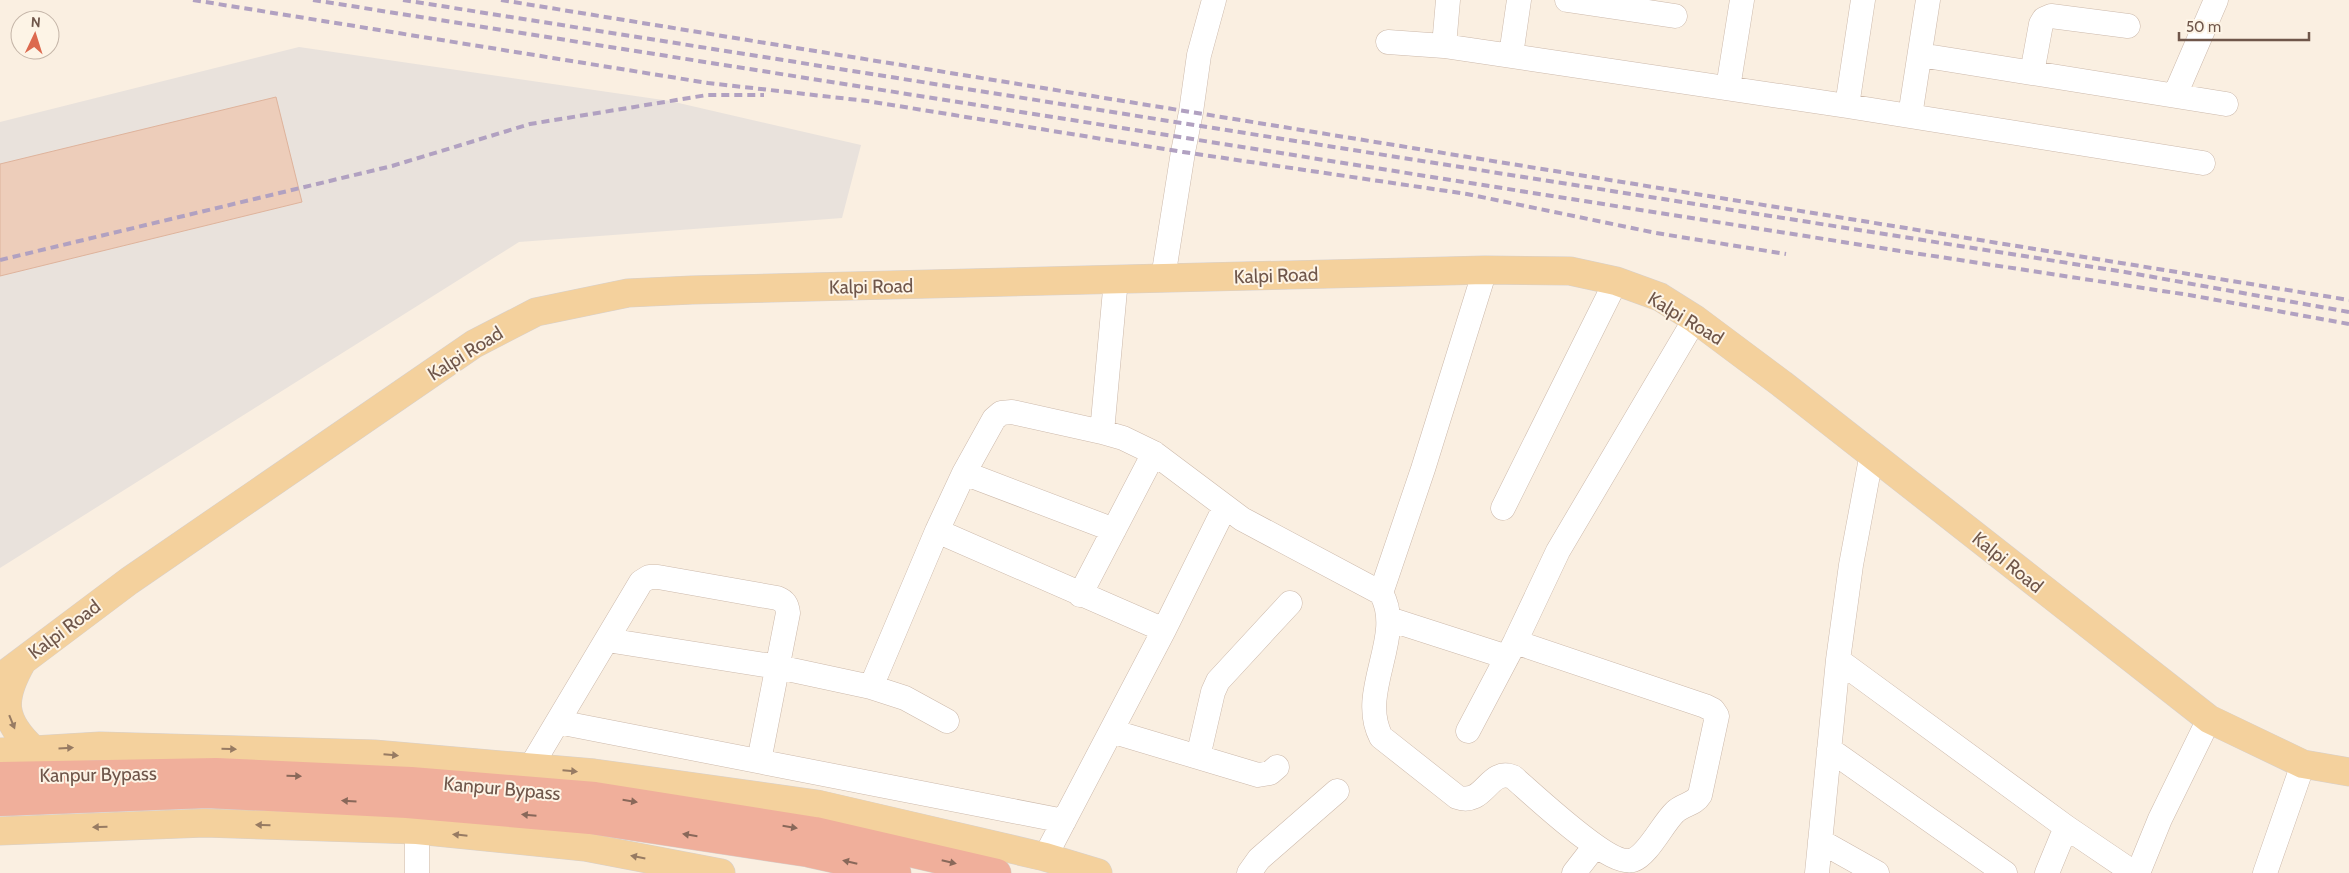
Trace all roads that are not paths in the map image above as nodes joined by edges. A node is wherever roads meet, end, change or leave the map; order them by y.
1 (1214, 0) edge
2 (1448, 0) edge
3 (1519, 0) edge
4 (1567, 0) edge
5 (1742, 0) edge
6 (1863, 0) edge
7 (1928, 0) edge
8 (2216, 0) edge
9 (1616, 4) edge
10 (1675, 16) dead end
11 (2128, 26) dead end
12 (1388, 42) dead end
13 (1444, 46) junction
14 (1511, 55) junction
15 (1920, 55) junction
16 (2032, 73) junction
17 (1728, 88) junction
18 (2175, 95) junction
19 (2226, 104) dead end
20 (1847, 106) junction
21 (1910, 116) junction
22 (2203, 163) dead end
23 (1485, 270) junction
24 (1163, 278) junction
25 (1116, 280) junction
26 (1616, 281) junction
27 (1695, 319) junction
28 (1102, 432) junction
29 (1154, 453) junction
30 (1872, 453) junction
31 (964, 473) junction
32 (1225, 507) junction
33 (1503, 508) dead end
34 (1114, 530) junction
35 (937, 531) junction
36 (1380, 593) junction
37 (1080, 595) junction
38 (1290, 604) dead end
39 (1389, 619) junction
40 (1164, 630) junction
41 (607, 640) junction
42 (1511, 650) junction
43 (12, 660) edge
44 (1838, 660) junction
45 (778, 667) junction
46 (0, 678) edge
47 (871, 687) junction
48 (2209, 720) junction
49 (947, 721) dead end
50 (558, 722) junction
51 (1111, 731) junction
52 (1468, 731) dead end
53 (1829, 749) junction
54 (33, 750) junction
55 (0, 752) edge
56 (1198, 757) junction
57 (759, 762) junction
58 (2303, 764) junction
59 (1277, 767) dead end
60 (530, 768) junction
61 (2349, 772) edge
62 (0, 776) edge
63 (1337, 791) dead end
64 (0, 802) edge
65 (1064, 821) junction
66 (2066, 827) junction
67 (417, 830) junction
68 (0, 831) edge
69 (1820, 841) junction
70 (1595, 846) junction
71 (1045, 857) junction
72 (417, 873) edge
73 (721, 873) edge
74 (897, 873) edge
75 (997, 873) edge
76 (1098, 873) edge
77 (1249, 873) edge
78 (1574, 873) edge
79 (1817, 873) edge
80 (1877, 873) edge
81 (2005, 873) edge
82 (2047, 873) edge
83 (2134, 873) edge
84 (2138, 873) edge
85 (2265, 873) edge

1 - 24 street
2 - 13 street
3 - 14 street
4 - 9 street
5 - 17 street
6 - 20 street
7 - 15 street
8 - 18 street
9 - 10 street
11 - 16 street
12 - 13 street
13 - 14 street
14 - 17 street
15 - 16 street
15 - 21 street
16 - 18 street
17 - 20 street
18 - 19 street
20 - 21 street
21 - 22 street
23 - 24 main road, Kalpi Road
23 - 26 main road, Kalpi Road
23 - 36 street
24 - 25 main road, Kalpi Road
25 - 28 street
25 - 43 main road, Kalpi Road
26 - 27 main road, Kalpi Road
26 - 33 street
27 - 30 main road, Kalpi Road
27 - 42 street
28 - 29 street
28 - 31 street
29 - 32 street
29 - 34 street
30 - 44 street
30 - 48 main road, Kalpi Road
31 - 34 street
31 - 35 street
32 - 36 street
32 - 40 street
34 - 37 street
35 - 37 street
35 - 47 street
36 - 39 street
37 - 40 street
38 - 56 street
39 - 42 street
39 - 70 street
40 - 51 street
41 - 45 street
41 - 45 street
41 - 50 street
42 - 52 street
42 - 70 street
43 - 46 main road, Kalpi Road
43 -> 54 main road
44 - 53 street
44 - 66 street
45 - 47 street
45 - 57 street
47 - 49 street
48 - 58 main road, Kalpi Road
48 - 84 street
50 - 57 street
50 - 60 street
51 - 56 street
51 - 65 street
53 - 69 street
53 - 81 street
54 - 55 main road
54 -> 60 main road
56 - 59 street
57 - 65 street
58 - 61 main road, Kalpi Road
58 - 85 street
60 -> 71 main road
62 -> 75 highway, Kanpur Bypass
63 - 77 street
74 -> 64 highway, Kanpur Bypass
65 - 71 street
66 - 82 street
66 - 83 street
67 -> 68 main road
67 - 72 street
73 -> 67 main road
69 - 79 street
69 - 80 street
70 - 78 street
71 - 76 main road

